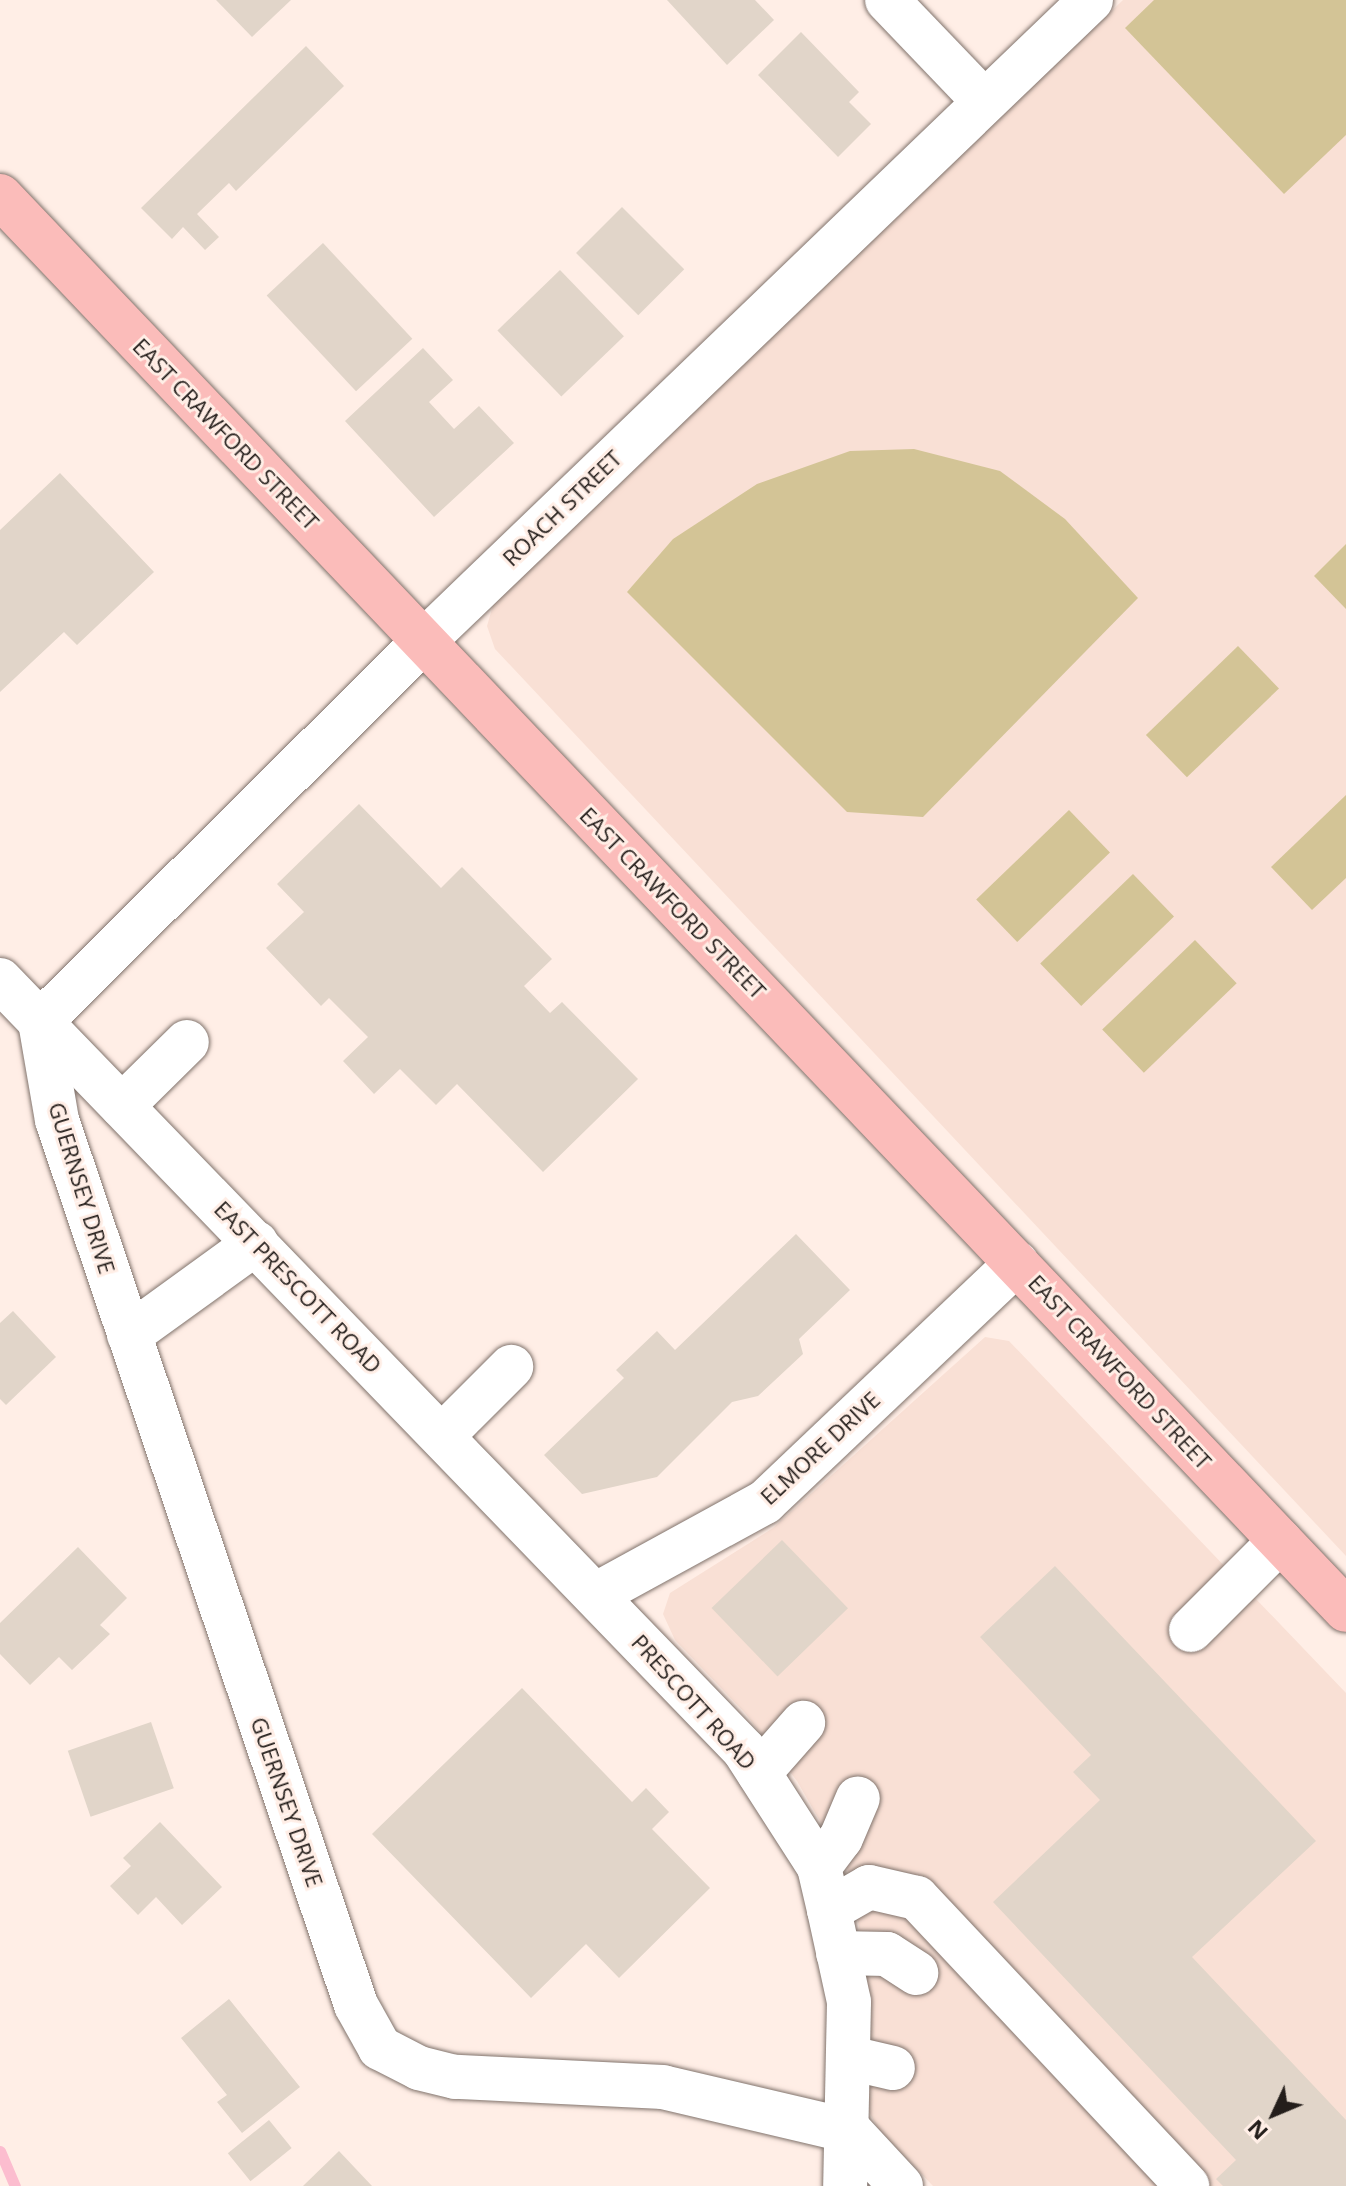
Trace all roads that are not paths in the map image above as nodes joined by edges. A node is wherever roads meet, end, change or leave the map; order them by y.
1 (887, 0) edge
2 (1091, 0) edge
3 (984, 101) junction
4 (0, 196) edge
5 (424, 641) junction
6 (0, 980) edge
7 (40, 1022) junction
8 (187, 1042) dead end
9 (122, 1106) junction
10 (256, 1243) junction
11 (1017, 1263) junction
12 (129, 1335) junction
13 (511, 1367) dead end
14 (442, 1436) junction
15 (1280, 1541) junction
16 (595, 1595) junction
17 (1346, 1610) edge
18 (1191, 1630) dead end
19 (803, 1723) dead end
20 (759, 1773) junction
21 (858, 1798) dead end
22 (819, 1867) junction
23 (829, 1910) junction
24 (838, 1953) junction
25 (916, 1973) dead end
26 (850, 2058) junction
27 (893, 2068) dead end
28 (850, 2131) junction
29 (845, 2186) edge
30 (901, 2186) edge
31 (1187, 2186) edge

1 - 3 street
2 - 3 street, ROACH STREET
3 - 5 street, ROACH STREET
4 - 5 main road, EAST CRAWFORD STREET
5 - 7 street, ROACH STREET
5 - 11 main road, EAST CRAWFORD STREET
6 - 7 street, EAST PRESCOTT ROAD
7 - 9 street, EAST PRESCOTT ROAD
7 - 12 street, GUERNSEY DRIVE
8 - 9 street
9 - 10 street, EAST PRESCOTT ROAD
10 - 12 street
10 - 14 street, EAST PRESCOTT ROAD
11 - 15 main road, EAST CRAWFORD STREET
11 - 16 street, ELMORE DRIVE
12 - 28 street, GUERNSEY DRIVE
13 - 14 street
14 - 16 street, EAST PRESCOTT ROAD
15 - 17 main road, EAST CRAWFORD STREET
15 - 18 street
16 - 20 street, PRESCOTT ROAD
19 - 20 street
20 - 22 street, PRESCOTT ROAD
21 - 22 street
22 - 23 street, PRESCOTT ROAD
23 - 24 street, PRESCOTT ROAD
23 - 31 street
24 - 25 street
24 - 26 street, PRESCOTT ROAD
26 - 27 street
26 - 28 street, PRESCOTT ROAD
28 - 29 street, PRESCOTT ROAD
28 - 30 street

